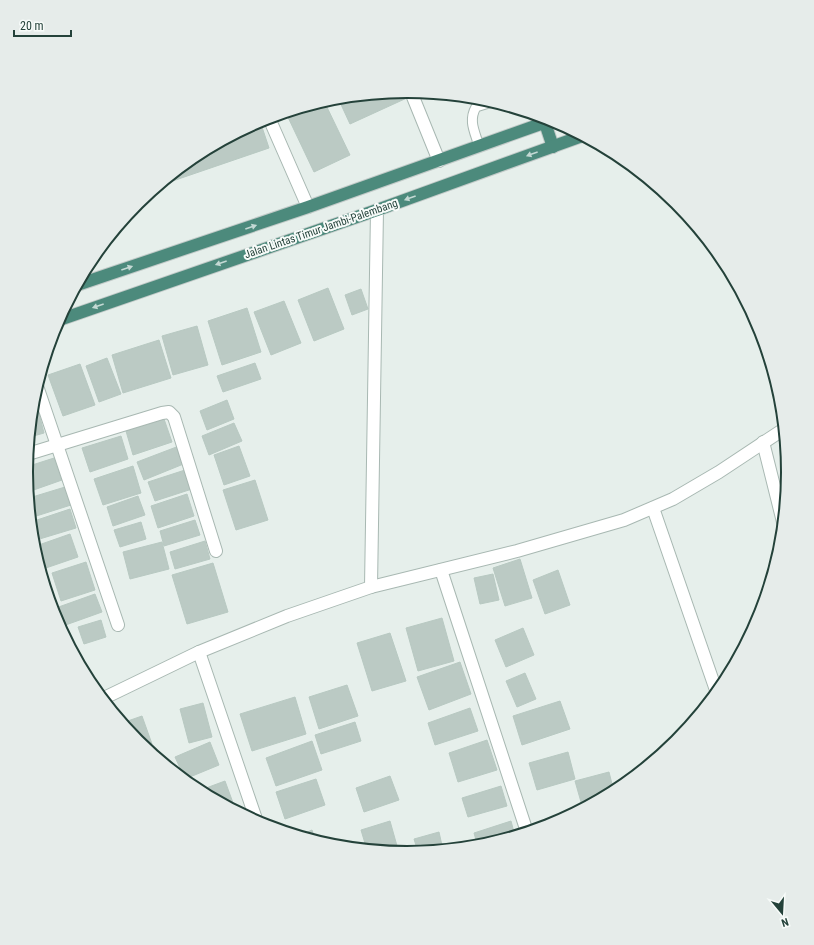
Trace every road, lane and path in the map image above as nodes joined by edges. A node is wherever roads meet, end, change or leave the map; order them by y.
1 (414, 98) edge
2 (479, 106) edge
3 (272, 124) edge
4 (542, 124) edge
5 (549, 127) edge
6 (575, 139) edge
7 (479, 146) junction
8 (553, 147) junction
9 (439, 161) junction
10 (308, 208) junction
11 (377, 210) junction
12 (85, 282) edge
13 (67, 317) edge
14 (41, 397) edge
15 (779, 432) edge
16 (763, 442) junction
17 (56, 445) junction
18 (34, 452) edge
19 (779, 507) edge
20 (653, 508) junction
21 (216, 551) dead end
22 (442, 570) junction
23 (371, 587) junction
24 (118, 625) dead end
25 (199, 652) junction
26 (714, 685) edge
27 (107, 696) edge
28 (254, 814) edge
29 (526, 827) edge

1 - 9 street
2 - 7 lane
3 - 10 street
4 - 7 highway
5 - 8 highway
6 - 8 highway, Jalan Lintas Timur Jambi-Palembang
7 - 9 highway
8 -> 11 highway, Jalan Lintas Timur Jambi-Palembang
9 - 10 highway
12 -> 10 highway
11 -> 13 highway, Jalan Lintas Timur Jambi-Palembang
11 - 23 street
14 - 17 street
15 - 16 street
16 - 19 street
16 - 20 street
17 - 18 street
17 - 21 street
17 - 24 street
20 - 22 street
20 - 26 street
22 - 23 street
22 - 29 street
23 - 25 street
25 - 27 street
25 - 28 street

